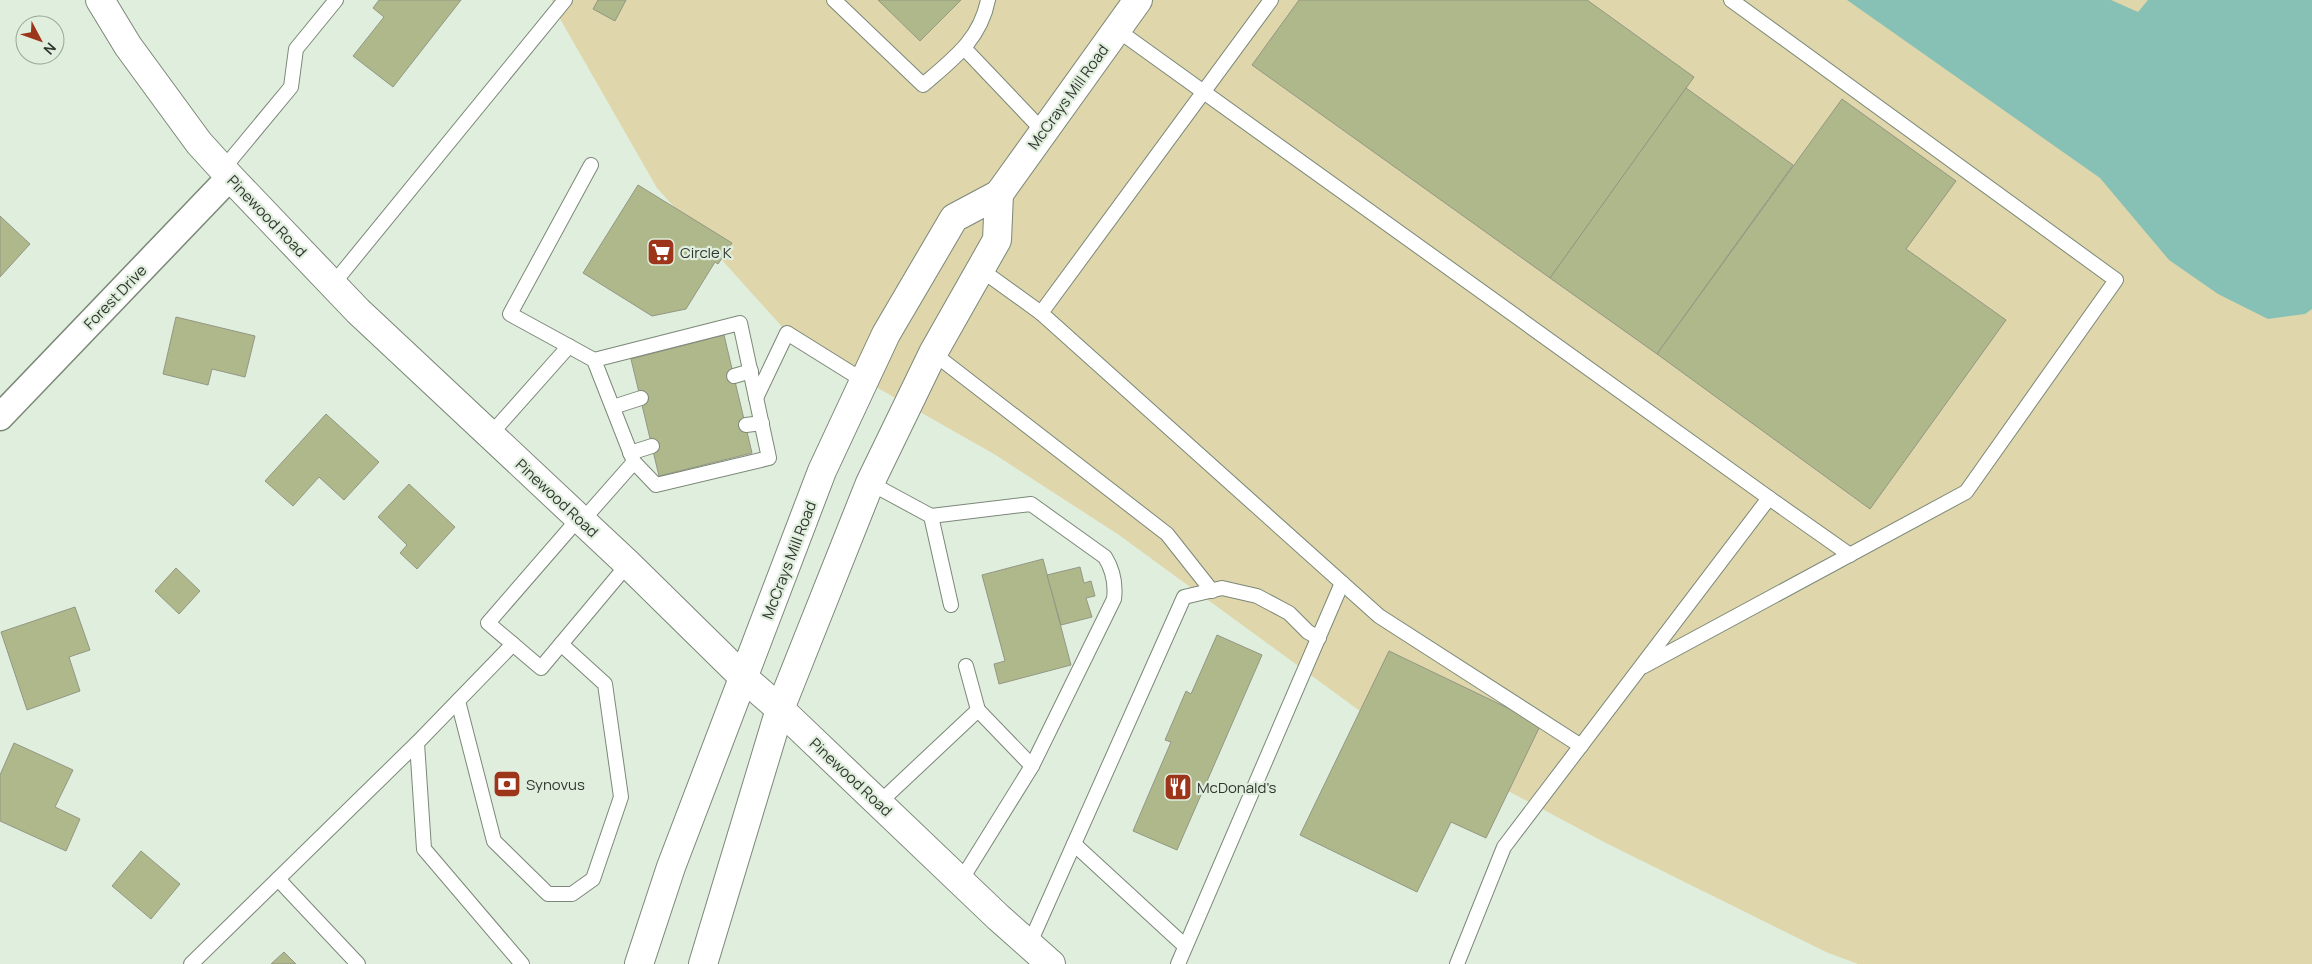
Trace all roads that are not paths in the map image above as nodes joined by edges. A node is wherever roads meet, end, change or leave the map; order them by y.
1 (100, 0) edge
2 (336, 0) edge
3 (565, 0) edge
4 (834, 0) edge
5 (988, 0) edge
6 (1138, 0) edge
7 (1271, 0) edge
8 (1731, 0) edge
9 (1116, 29) junction
10 (965, 49) junction
11 (1202, 91) junction
12 (1043, 131) junction
13 (591, 165) dead end
14 (226, 173) junction
15 (999, 194) junction
16 (980, 269) junction
17 (333, 284) junction
18 (1041, 313) junction
19 (569, 346) junction
20 (933, 353) junction
21 (594, 360) junction
22 (751, 370) junction
23 (734, 376) dead end
24 (864, 381) junction
25 (640, 398) dead end
26 (756, 398) junction
27 (613, 407) junction
28 (0, 417) edge
29 (762, 422) junction
30 (746, 425) dead end
31 (490, 435) junction
32 (652, 446) dead end
33 (632, 457) junction
34 (870, 483) junction
35 (1769, 498) junction
36 (931, 516) junction
37 (580, 520) junction
38 (1850, 555) junction
39 (628, 564) junction
40 (1342, 583) junction
41 (1212, 591) junction
42 (951, 605) dead end
43 (1319, 638) junction
44 (512, 644) junction
45 (561, 644) junction
46 (966, 666) dead end
47 (1640, 668) junction
48 (744, 678) junction
49 (458, 701) junction
50 (780, 709) junction
51 (978, 710) junction
52 (418, 743) junction
53 (1581, 746) junction
54 (1032, 766) junction
55 (879, 803) junction
56 (1074, 844) junction
57 (278, 878) junction
58 (960, 882) junction
59 (1029, 945) junction
60 (1185, 946) junction
61 (191, 964) edge
62 (358, 964) edge
63 (522, 964) edge
64 (639, 964) edge
65 (703, 964) edge
66 (1051, 964) edge
67 (1178, 964) edge
68 (1457, 964) edge

1 - 14 street, Pinewood Road
2 - 14 lane
3 - 17 lane
4 - 10 lane
5 - 10 lane
6 - 9 street, McCrays Mill Road
7 - 11 lane
8 - 38 lane
9 - 11 lane
9 - 12 street, McCrays Mill Road
10 - 12 lane
11 - 18 lane
11 - 35 lane
12 - 15 street, McCrays Mill Road
13 - 19 lane
14 - 17 street, Pinewood Road
14 - 28 street, Forest Drive
15 - 16 street
15 - 24 street, McCrays Mill Road
16 - 18 lane
16 - 20 street
17 - 31 street, Pinewood Road
18 - 40 lane
19 - 21 lane
19 - 31 lane
20 - 34 street
20 - 41 lane
21 - 22 lane
21 - 27 lane
22 - 23 lane
22 - 26 lane
24 - 26 lane
24 - 48 street, McCrays Mill Road
25 - 27 lane
26 - 29 lane
27 - 33 lane
29 - 30 lane
29 - 33 lane
31 - 37 street, Pinewood Road
32 - 33 lane
33 - 37 lane
34 - 36 lane
34 - 50 street
35 - 38 lane
35 - 47 lane
36 - 42 lane
36 - 54 lane
37 - 39 street, Pinewood Road
37 - 44 lane
38 - 47 lane
39 - 45 lane
39 - 48 street, Pinewood Road
40 - 43 lane
40 - 53 lane
41 - 43 lane
41 - 56 lane
43 - 60 lane
44 - 45 lane
44 - 49 lane
45 - 49 lane
46 - 51 lane
47 - 53 lane
48 - 50 street, Pinewood Road
48 - 64 street, McCrays Mill Road
49 - 52 lane
50 - 55 street, Pinewood Road
50 - 65 street
51 - 54 lane
51 - 55 lane
52 - 57 lane
52 - 63 lane
53 - 68 lane
54 - 58 lane
55 - 58 street, Pinewood Road
56 - 59 lane
56 - 60 lane
57 - 61 lane
57 - 62 lane
58 - 59 street, Pinewood Road
59 - 66 street, Pinewood Road
60 - 67 lane

